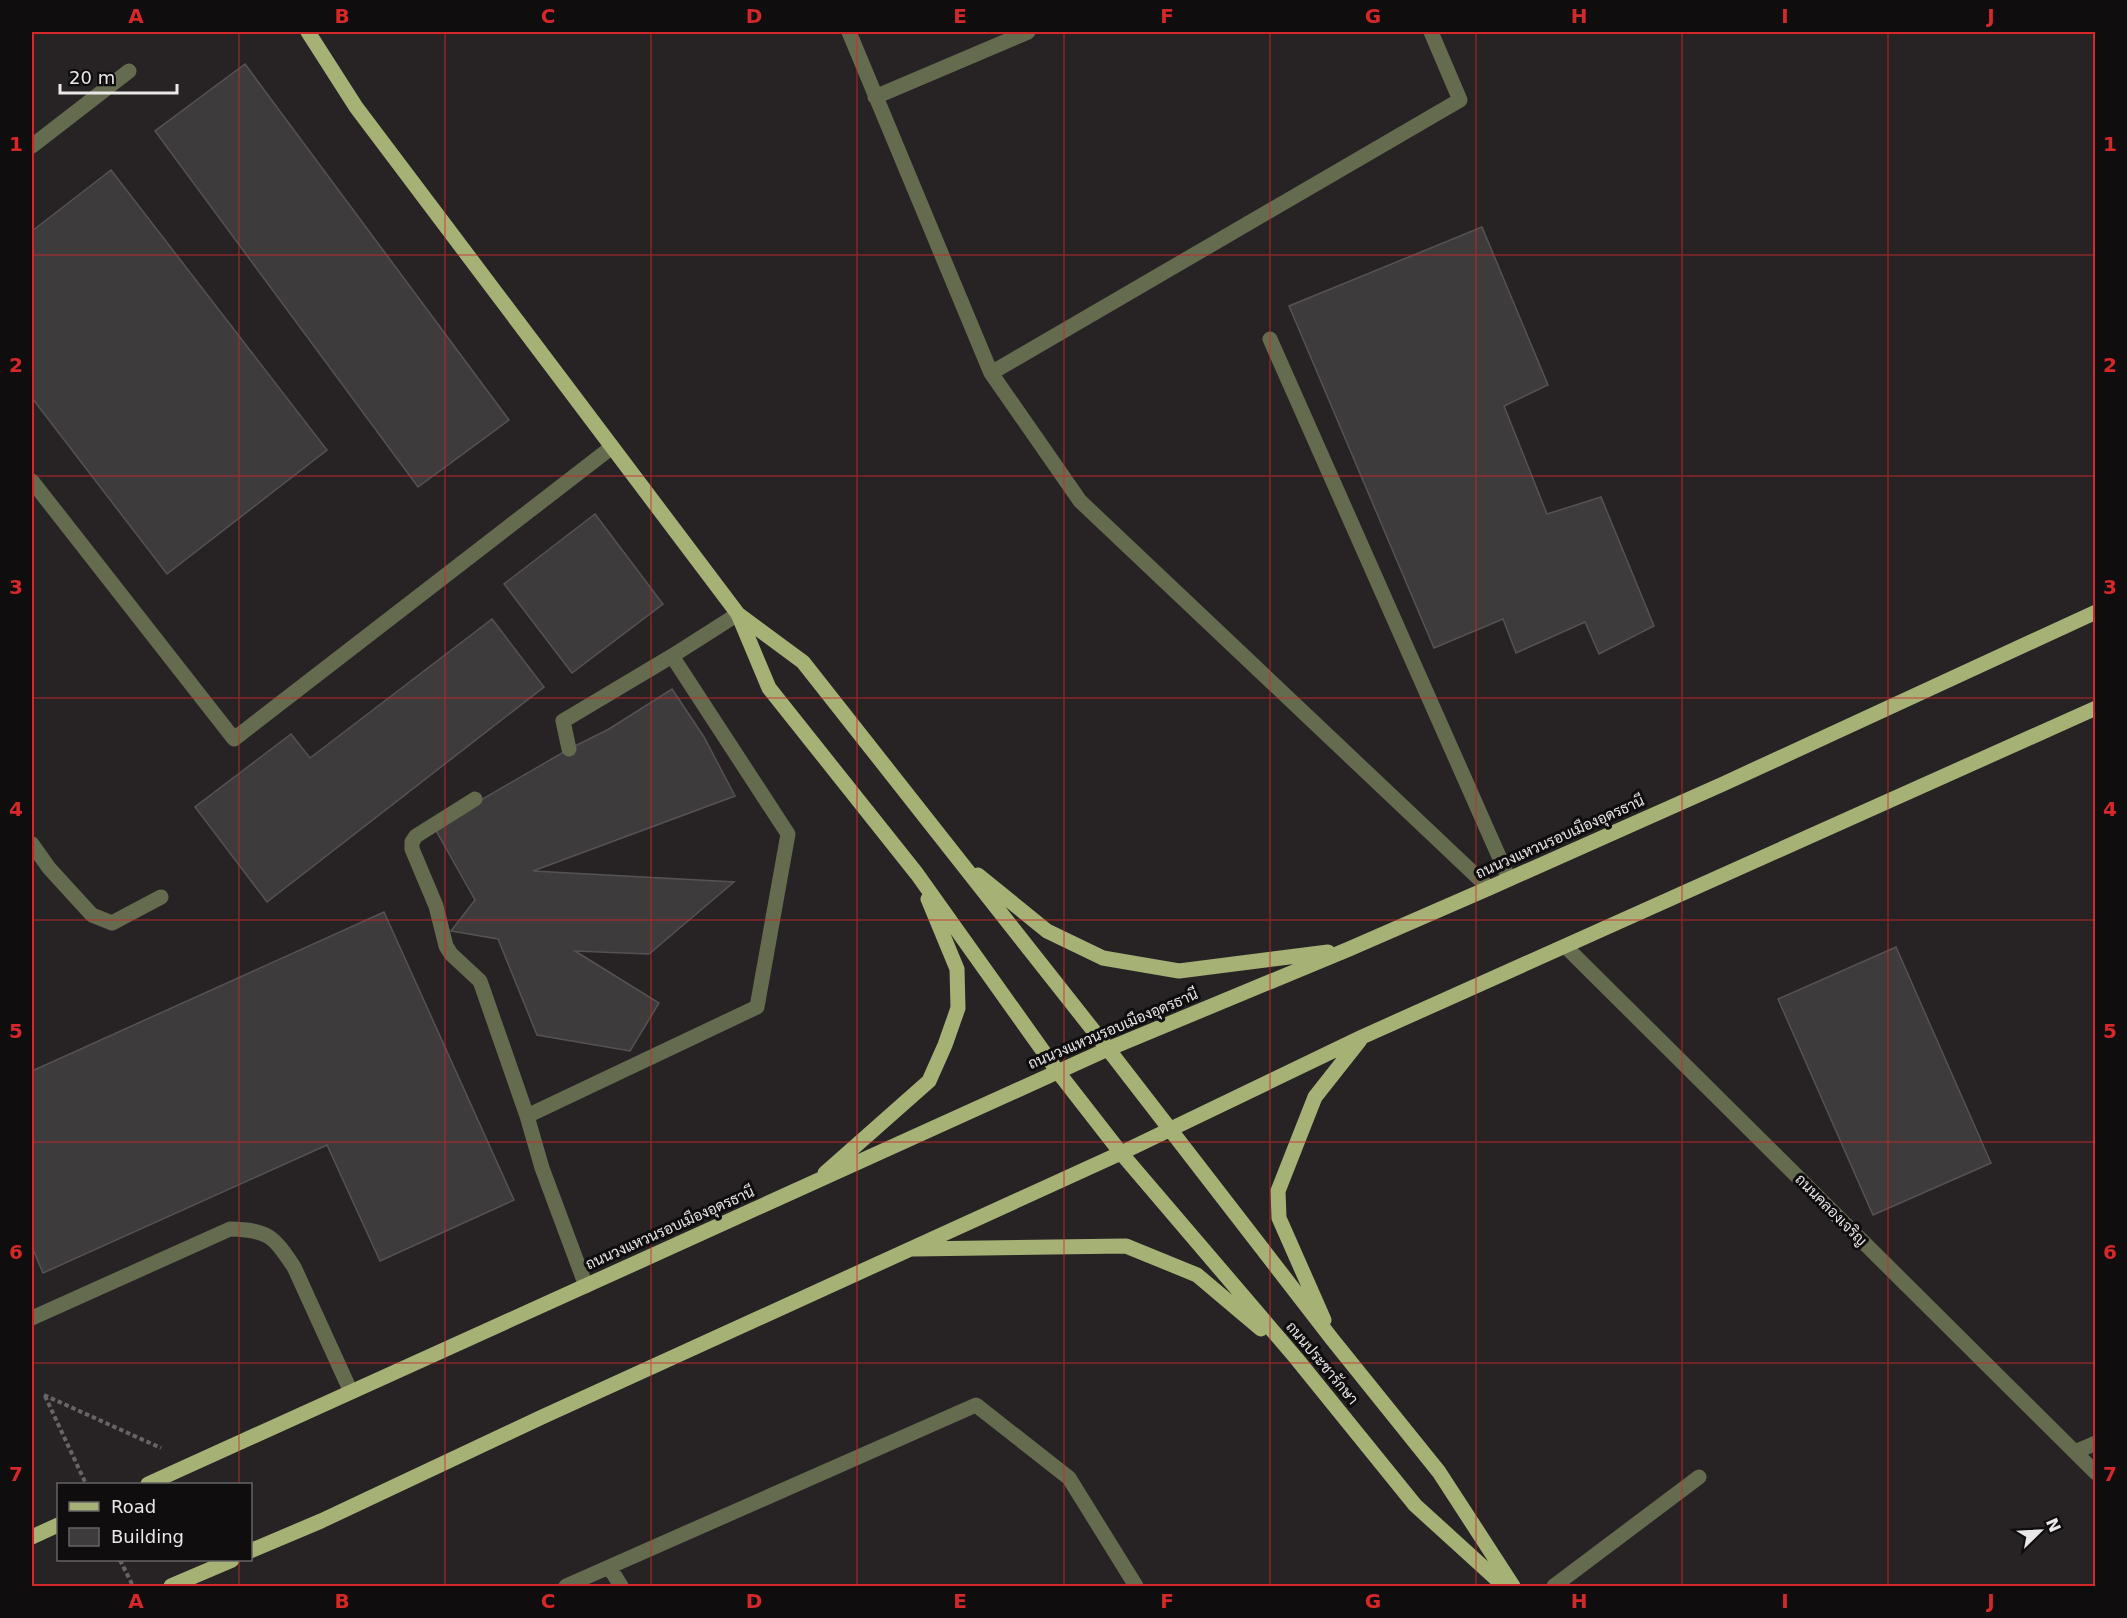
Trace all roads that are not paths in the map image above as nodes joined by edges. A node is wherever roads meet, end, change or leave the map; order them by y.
1 (308, 32) edge
2 (849, 32) edge
3 (1028, 32) edge
4 (1431, 32) edge
5 (129, 71) dead end
6 (875, 97) junction
7 (32, 146) edge
8 (1270, 339) dead end
9 (991, 373) junction
10 (612, 447) junction
11 (32, 481) edge
12 (2096, 612) edge
13 (738, 614) junction
14 (672, 656) junction
15 (2096, 708) edge
16 (568, 749) dead end
17 (475, 799) dead end
18 (32, 844) edge
19 (956, 859) junction
20 (917, 874) junction
21 (1509, 879) junction
22 (1489, 888) junction
23 (161, 897) dead end
24 (1566, 947) junction
25 (1349, 949) junction
26 (1362, 1037) junction
27 (1108, 1049) junction
28 (1058, 1072) junction
29 (527, 1116) junction
30 (1170, 1130) junction
31 (1121, 1153) junction
32 (813, 1183) junction
33 (908, 1250) junction
34 (586, 1286) junction
35 (32, 1318) edge
36 (1332, 1339) junction
37 (1296, 1358) junction
38 (351, 1392) junction
39 (2096, 1443) edge
40 (2075, 1452) junction
41 (2096, 1473) edge
42 (1699, 1477) dead end
43 (152, 1483) edge
44 (57, 1524) edge
45 (32, 1537) edge
46 (252, 1550) edge
47 (229, 1561) edge
48 (610, 1568) junction
49 (171, 1587) edge
50 (566, 1587) edge
51 (621, 1587) edge
52 (1136, 1587) edge
53 (1504, 1587) edge
54 (1513, 1587) edge
55 (1554, 1587) edge

1 - 10 main road
2 - 6 street
3 - 6 street
4 - 9 street
5 - 7 street
6 - 9 street
8 - 21 street
9 - 22 street
10 - 11 street
10 - 13 main road
12 - 21 main road, ถนนวงแหวนรอบเมืองอุดรธานี
13 - 14 street
13 - 19 main road
13 - 20 main road
14 - 16 street
14 - 29 street
15 - 24 main road
17 - 29 street
18 - 23 street
19 - 25 main road
19 - 27 main road, ถนนประชารักษา
20 - 28 main road, ถนนประชารักษา
20 - 32 main road
21 - 22 main road, ถนนวงแหวนรอบเมืองอุดรธานี
22 - 25 main road, ถนนวงแหวนรอบเมืองอุดรธานี
24 - 26 main road
24 - 40 street, ถนนคลองเจริญ
25 - 27 main road, ถนนวงแหวนรอบเมืองอุดรธานี
26 - 30 main road
26 - 36 main road
27 - 28 main road, ถนนวงแหวนรอบเมืองอุดรธานี
27 - 30 main road, ถนนประชารักษา
28 - 31 main road, ถนนประชารักษา
28 - 32 main road, ถนนวงแหวนรอบเมืองอุดรธานี
29 - 34 street
30 - 31 main road
30 - 36 main road, ถนนประชารักษา
31 - 33 main road
31 - 37 main road, ถนนประชารักษา
32 - 34 main road, ถนนวงแหวนรอบเมืองอุดรธานี
33 - 37 main road
33 - 46 main road
34 - 38 main road, ถนนวงแหวนรอบเมืองอุดรธานี
35 - 38 street
36 - 54 main road, ถนนประชารักษา
37 - 53 main road, ถนนประชารักษา
38 - 43 main road, ถนนวงแหวนรอบเมืองอุดรธานี
39 - 40 street
40 - 41 street, ถนนคลองเจริญ
42 - 55 street
44 - 45 main road
47 - 49 main road
48 - 50 street
48 - 51 street
48 - 52 street

